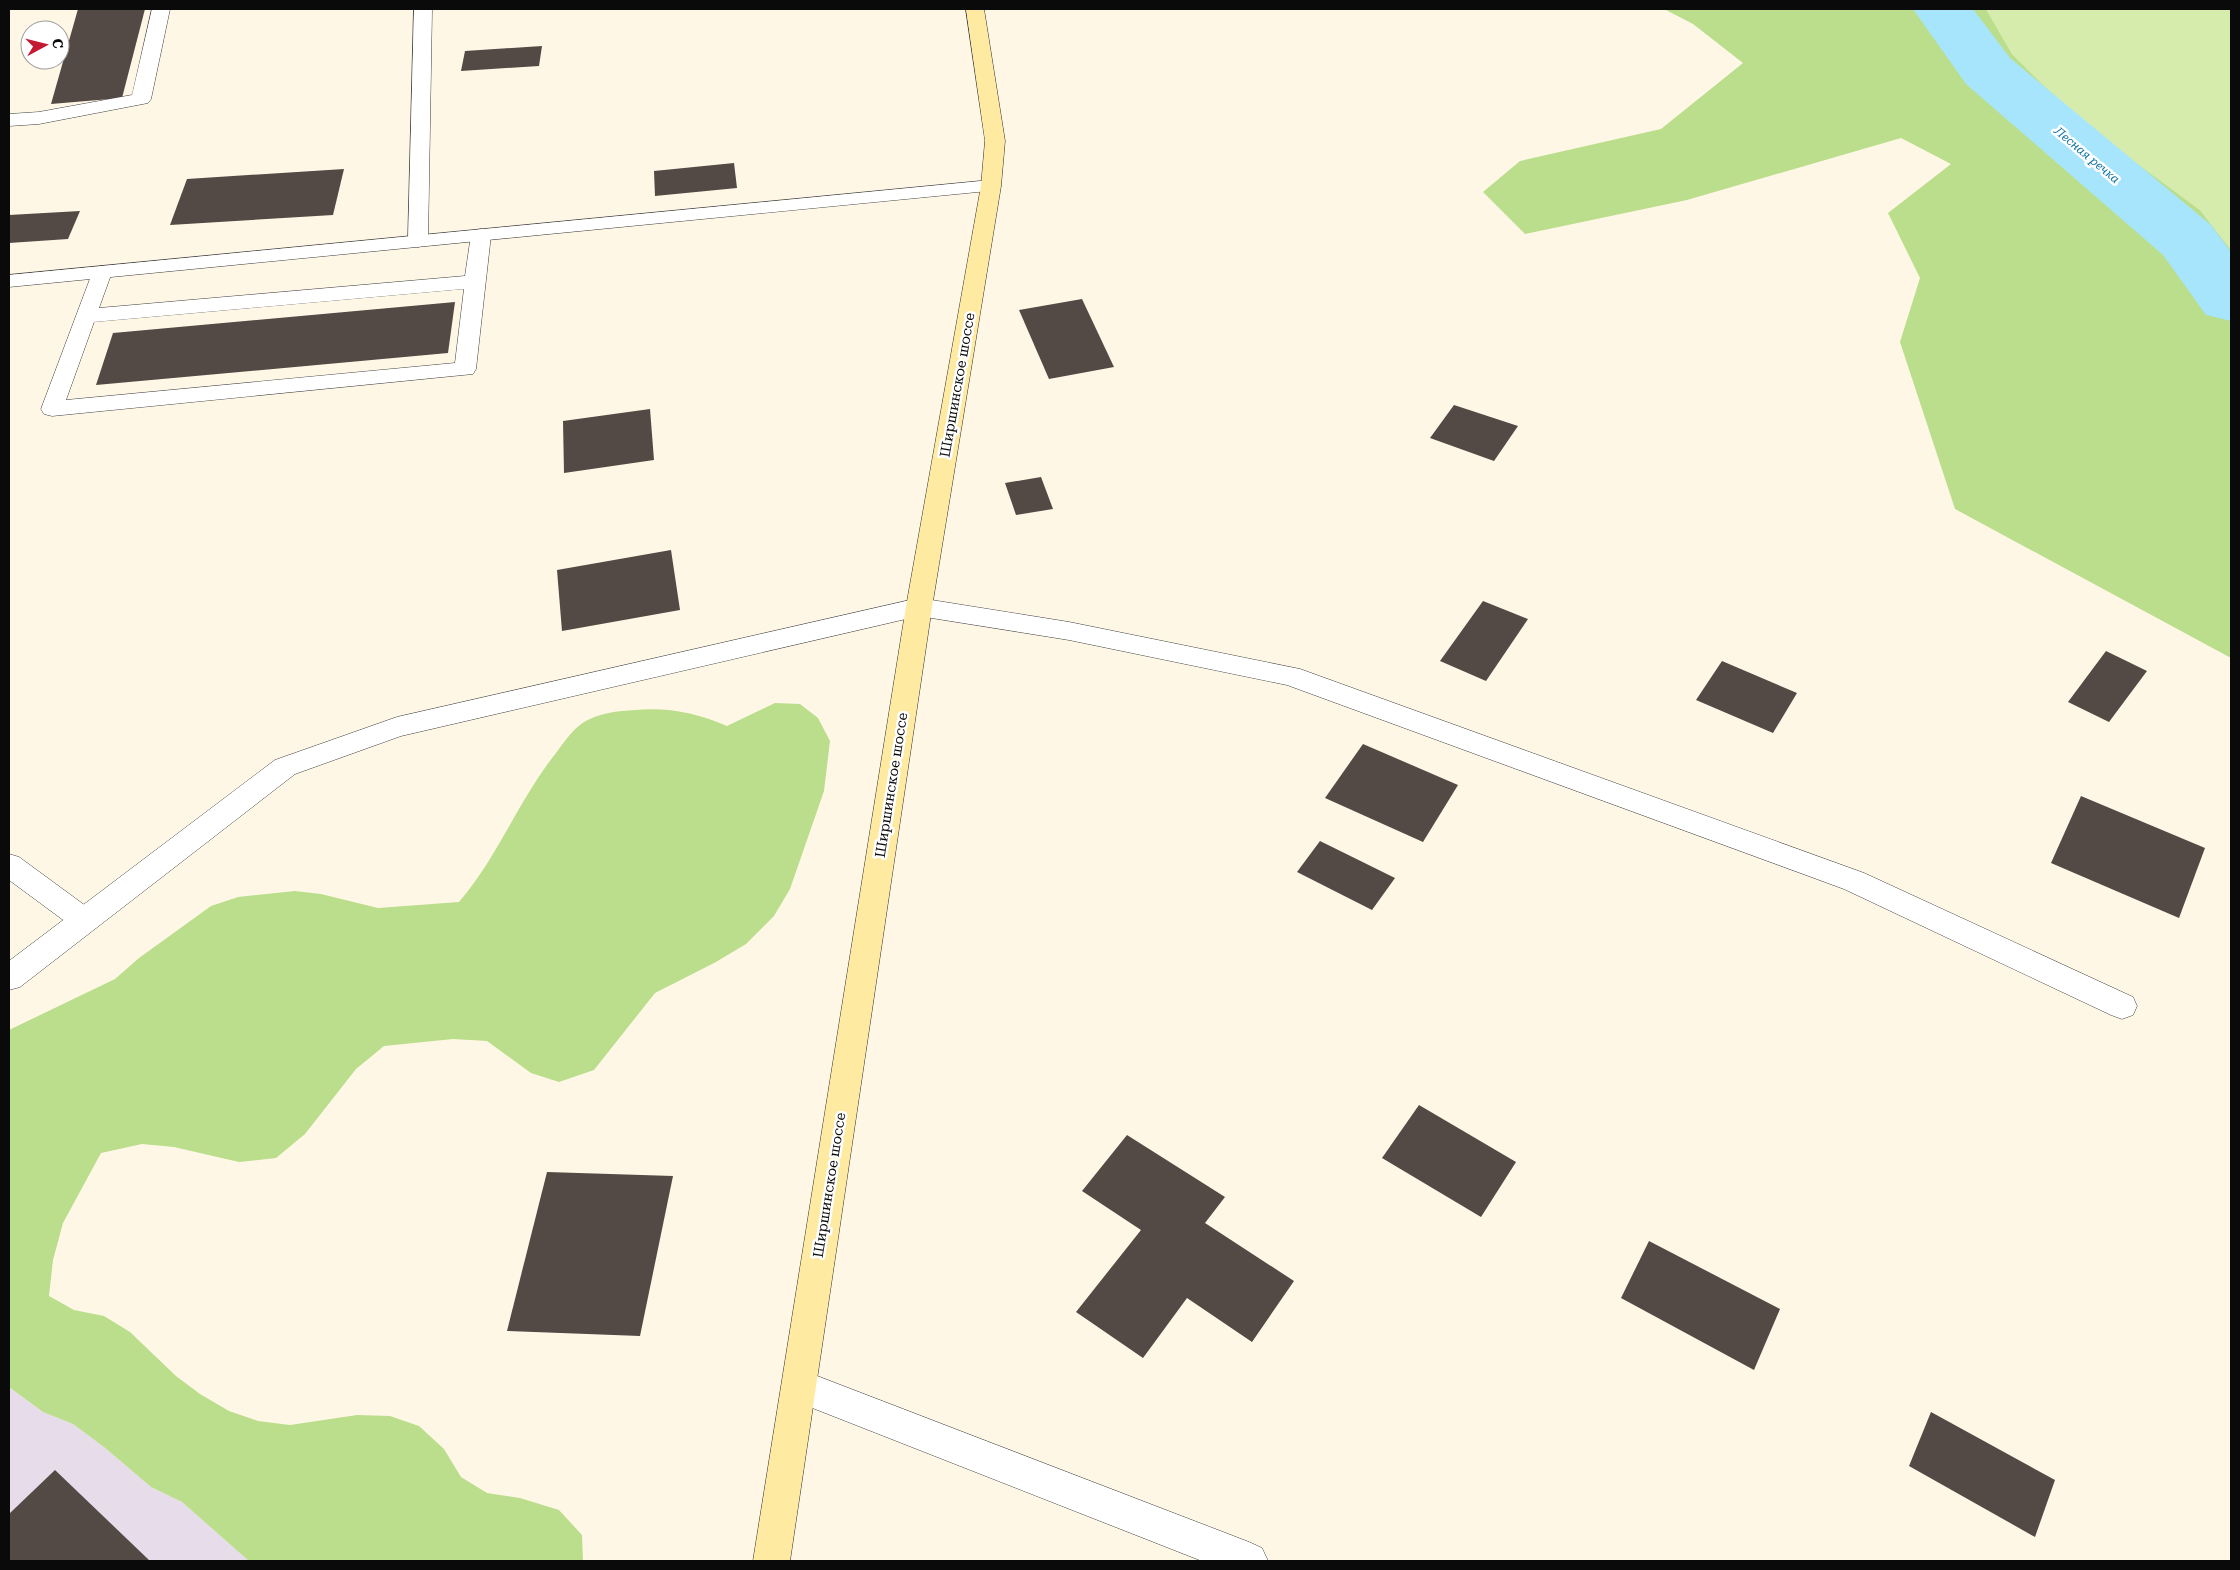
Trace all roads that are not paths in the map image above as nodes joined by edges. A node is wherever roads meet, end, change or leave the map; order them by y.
1 (161, 9) edge
2 (423, 9) edge
3 (975, 9) edge
4 (9, 120) edge
5 (991, 186) junction
6 (481, 235) junction
7 (418, 241) junction
8 (101, 272) junction
9 (9, 281) edge
10 (475, 282) junction
11 (85, 316) junction
12 (919, 607) junction
13 (9, 865) edge
14 (84, 920) junction
15 (9, 978) edge
16 (2122, 1006) dead end
17 (798, 1386) junction
18 (772, 1561) edge
19 (1250, 1561) edge

1 - 4 street
2 - 7 street
3 - 5 main road, Ширшинское шоссе
5 - 6 street
5 - 12 main road, Ширшинское шоссе
6 - 7 street
6 - 10 street
7 - 8 street
8 - 9 street
8 - 11 street
10 - 11 street
10 - 11 street
12 - 14 street
12 - 16 street
12 - 17 main road, Ширшинское шоссе
13 - 14 street
14 - 15 street
17 - 18 main road, Ширшинское шоссе
17 - 19 street

